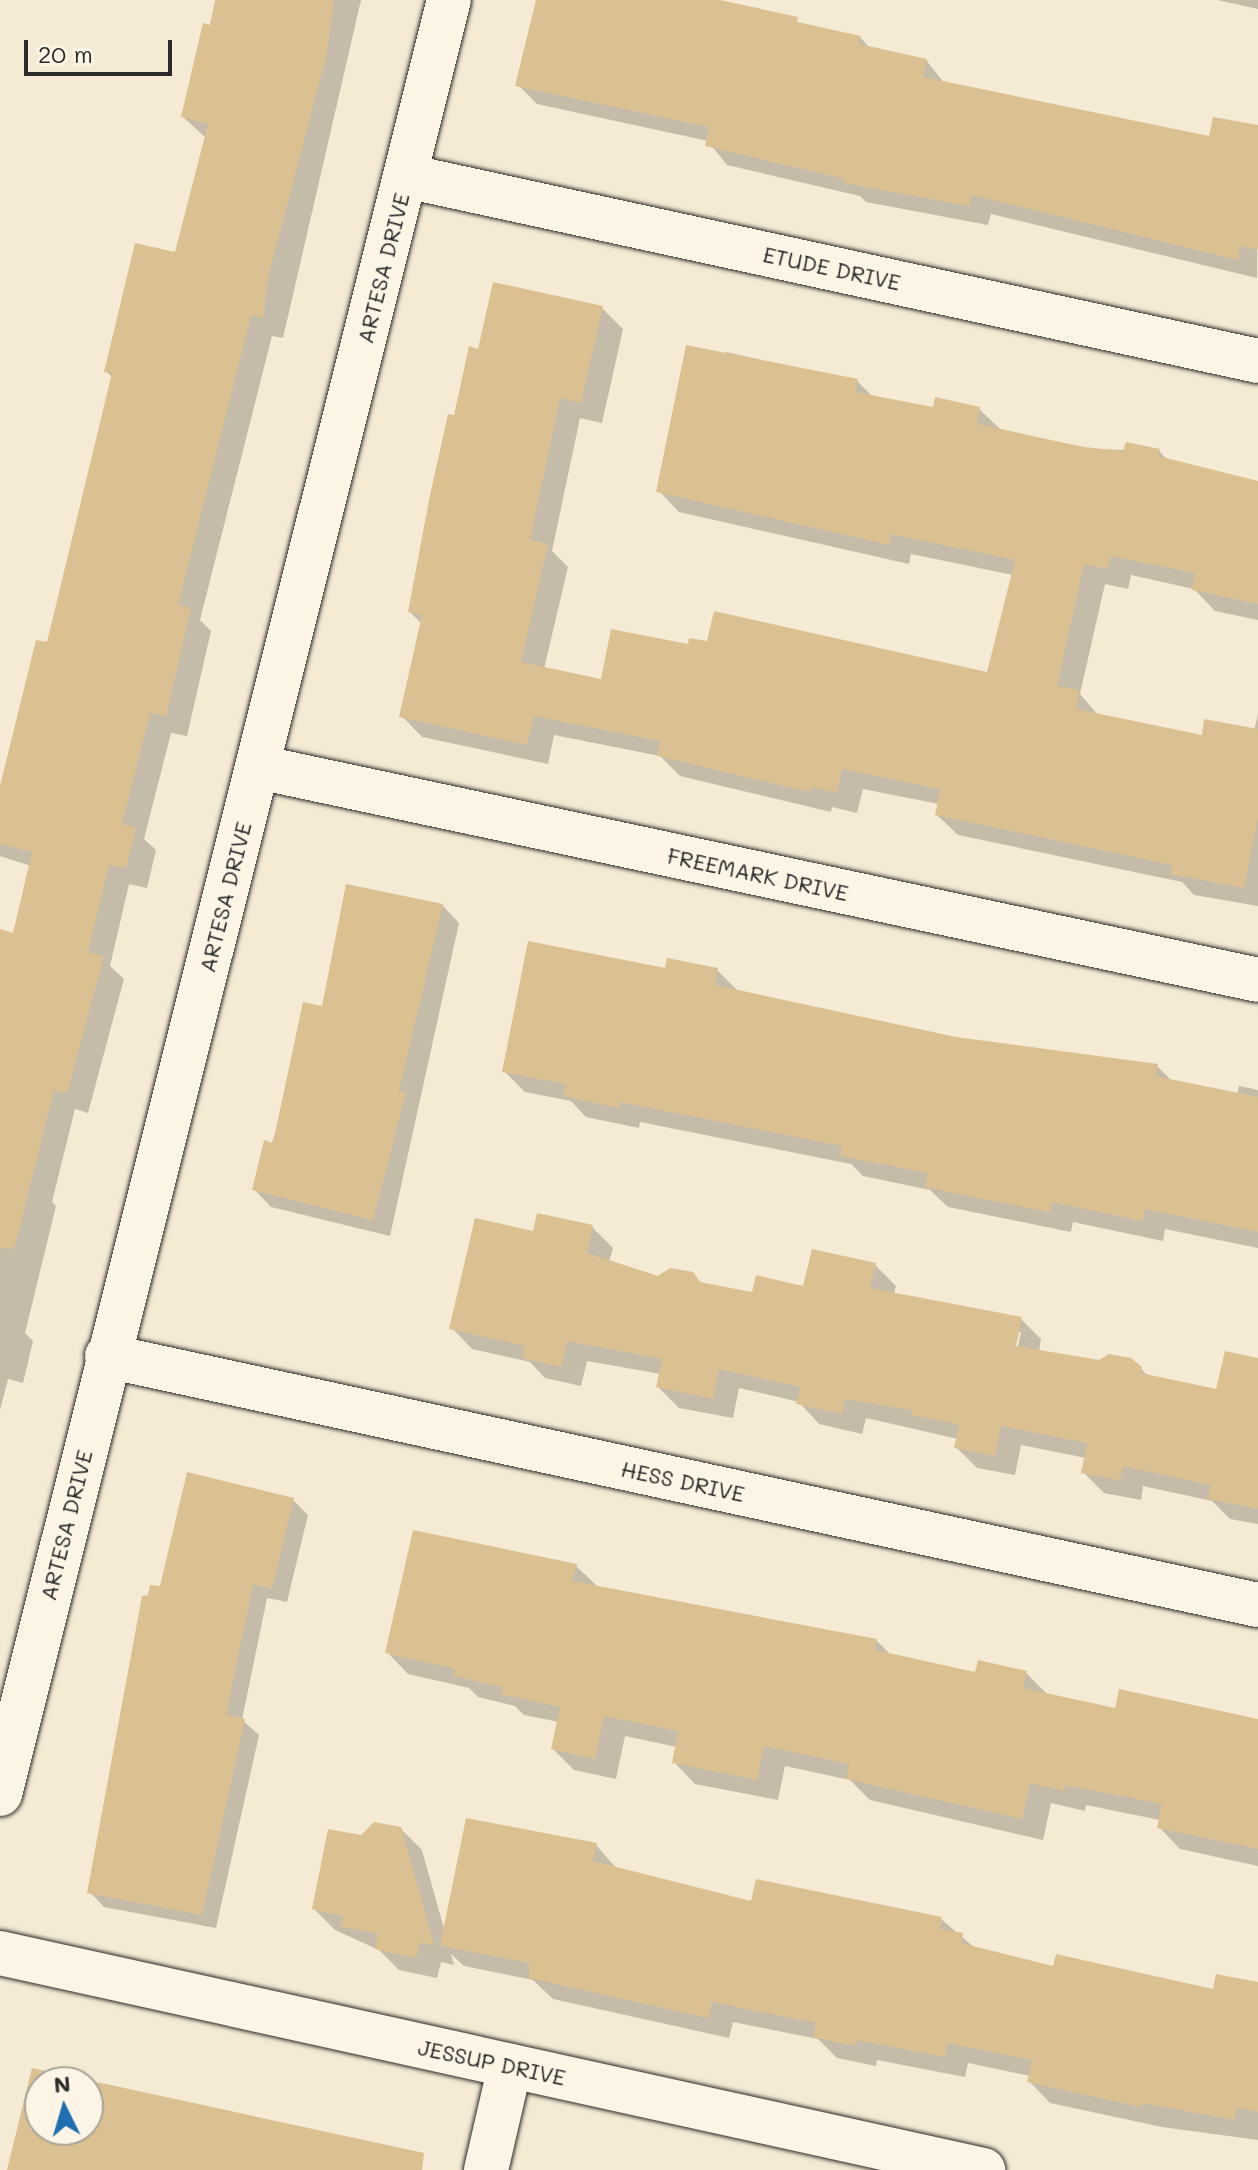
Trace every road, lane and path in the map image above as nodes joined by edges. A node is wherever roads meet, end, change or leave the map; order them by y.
1 (449, 0) edge
2 (406, 176) junction
3 (1258, 361) edge
4 (258, 767) junction
5 (1258, 980) edge
6 (107, 1356) junction
7 (1258, 1605) edge
8 (0, 1794) edge
9 (0, 1953) edge
10 (510, 2066) junction
11 (486, 2170) edge
12 (983, 2170) edge

1 - 2 street, ARTESA DRIVE
2 - 3 street, ETUDE DRIVE
2 - 4 street, ARTESA DRIVE
4 - 5 street, FREEMARK DRIVE
4 - 6 street, ARTESA DRIVE
6 - 7 street, HESS DRIVE
6 - 8 street, ARTESA DRIVE
9 - 10 street, JESSUP DRIVE
10 - 11 street
10 - 12 street, JESSUP DRIVE

